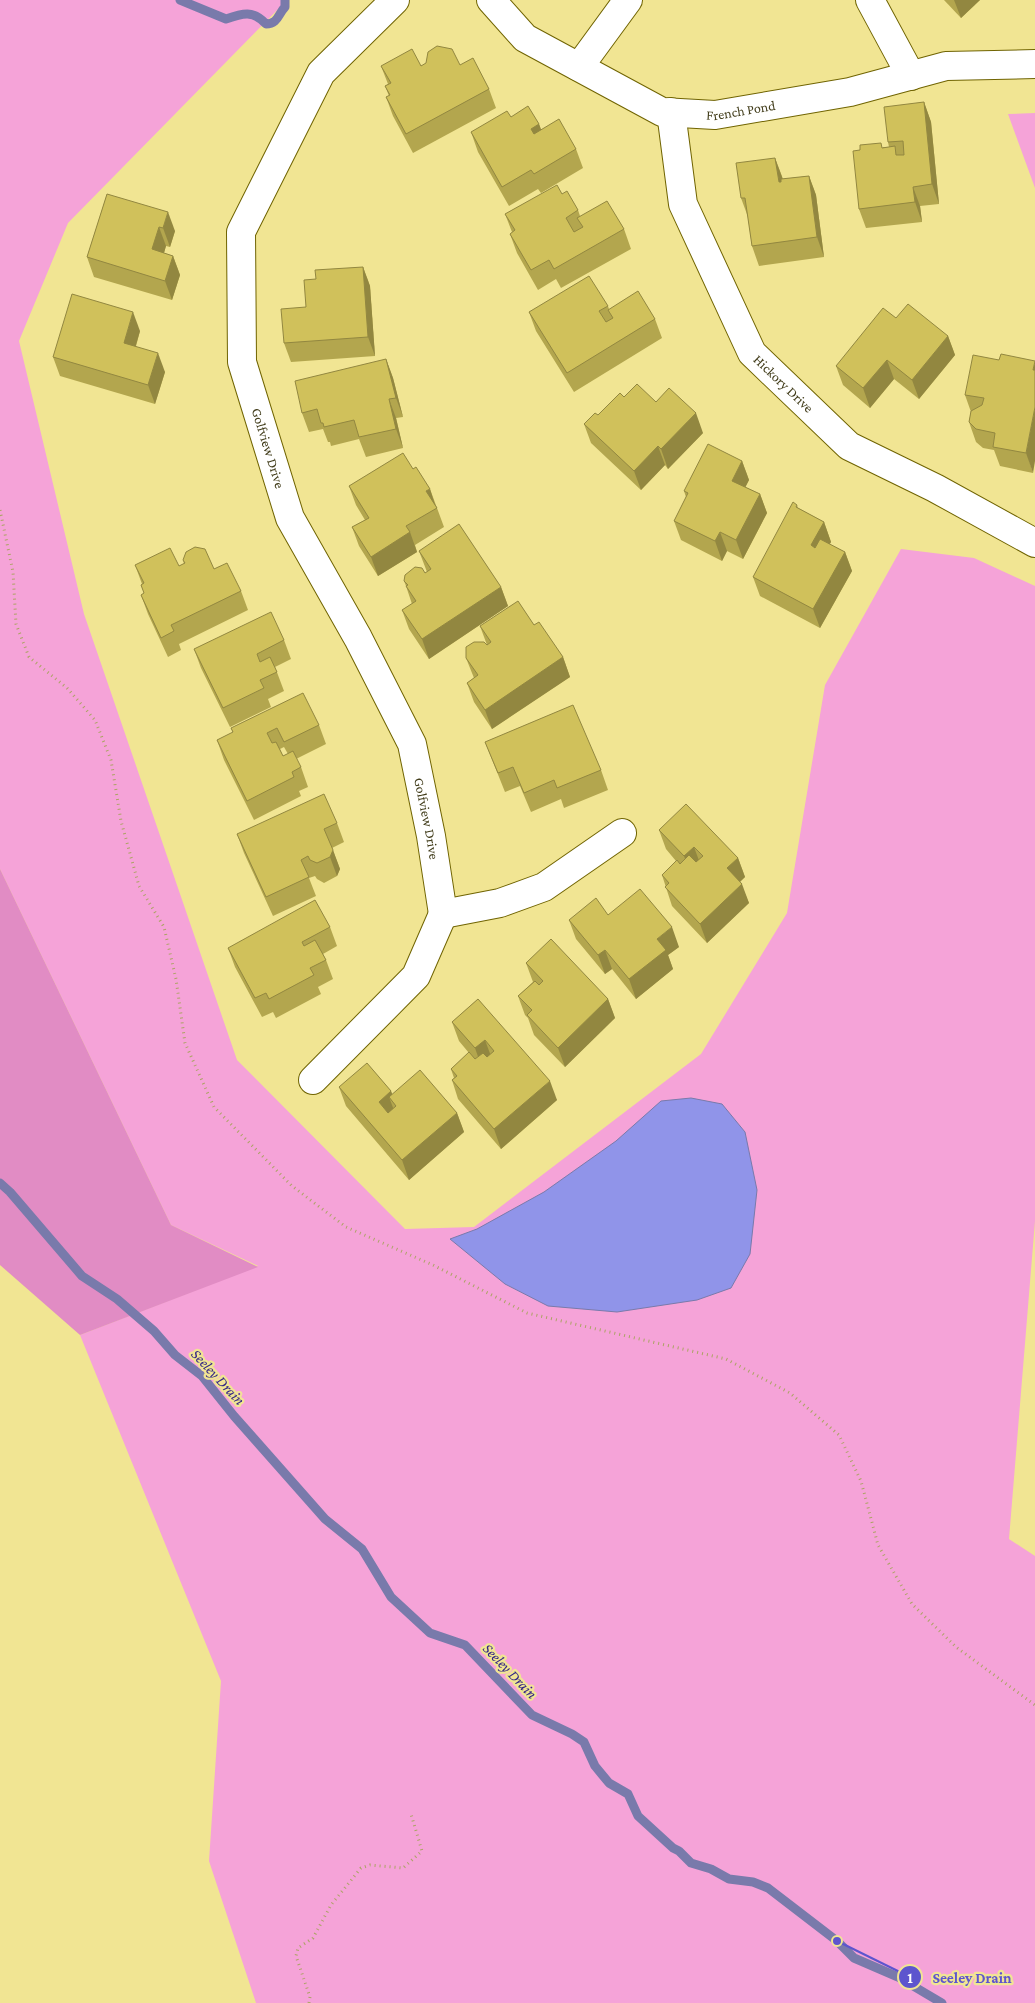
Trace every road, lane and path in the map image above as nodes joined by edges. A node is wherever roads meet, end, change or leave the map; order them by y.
1 (395, 0) edge
2 (491, 0) edge
3 (628, 0) edge
4 (870, 0) edge
5 (1035, 64) edge
6 (579, 67) junction
7 (911, 76) junction
8 (672, 112) junction
9 (0, 510) edge
10 (1035, 543) edge
11 (622, 833) dead end
12 (442, 914) junction
13 (313, 1080) dead end
14 (1035, 1705) edge
15 (411, 1814) dead end
16 (309, 2003) edge

1 - 12 street, Golfview Drive
2 - 6 street, French Pond
3 - 6 street
4 - 7 street
5 - 7 street, French Pond
6 - 8 street, French Pond
7 - 8 street, French Pond
8 - 10 street, Hickory Drive
9 - 14 path
11 - 12 street
12 - 13 street
15 - 16 path

